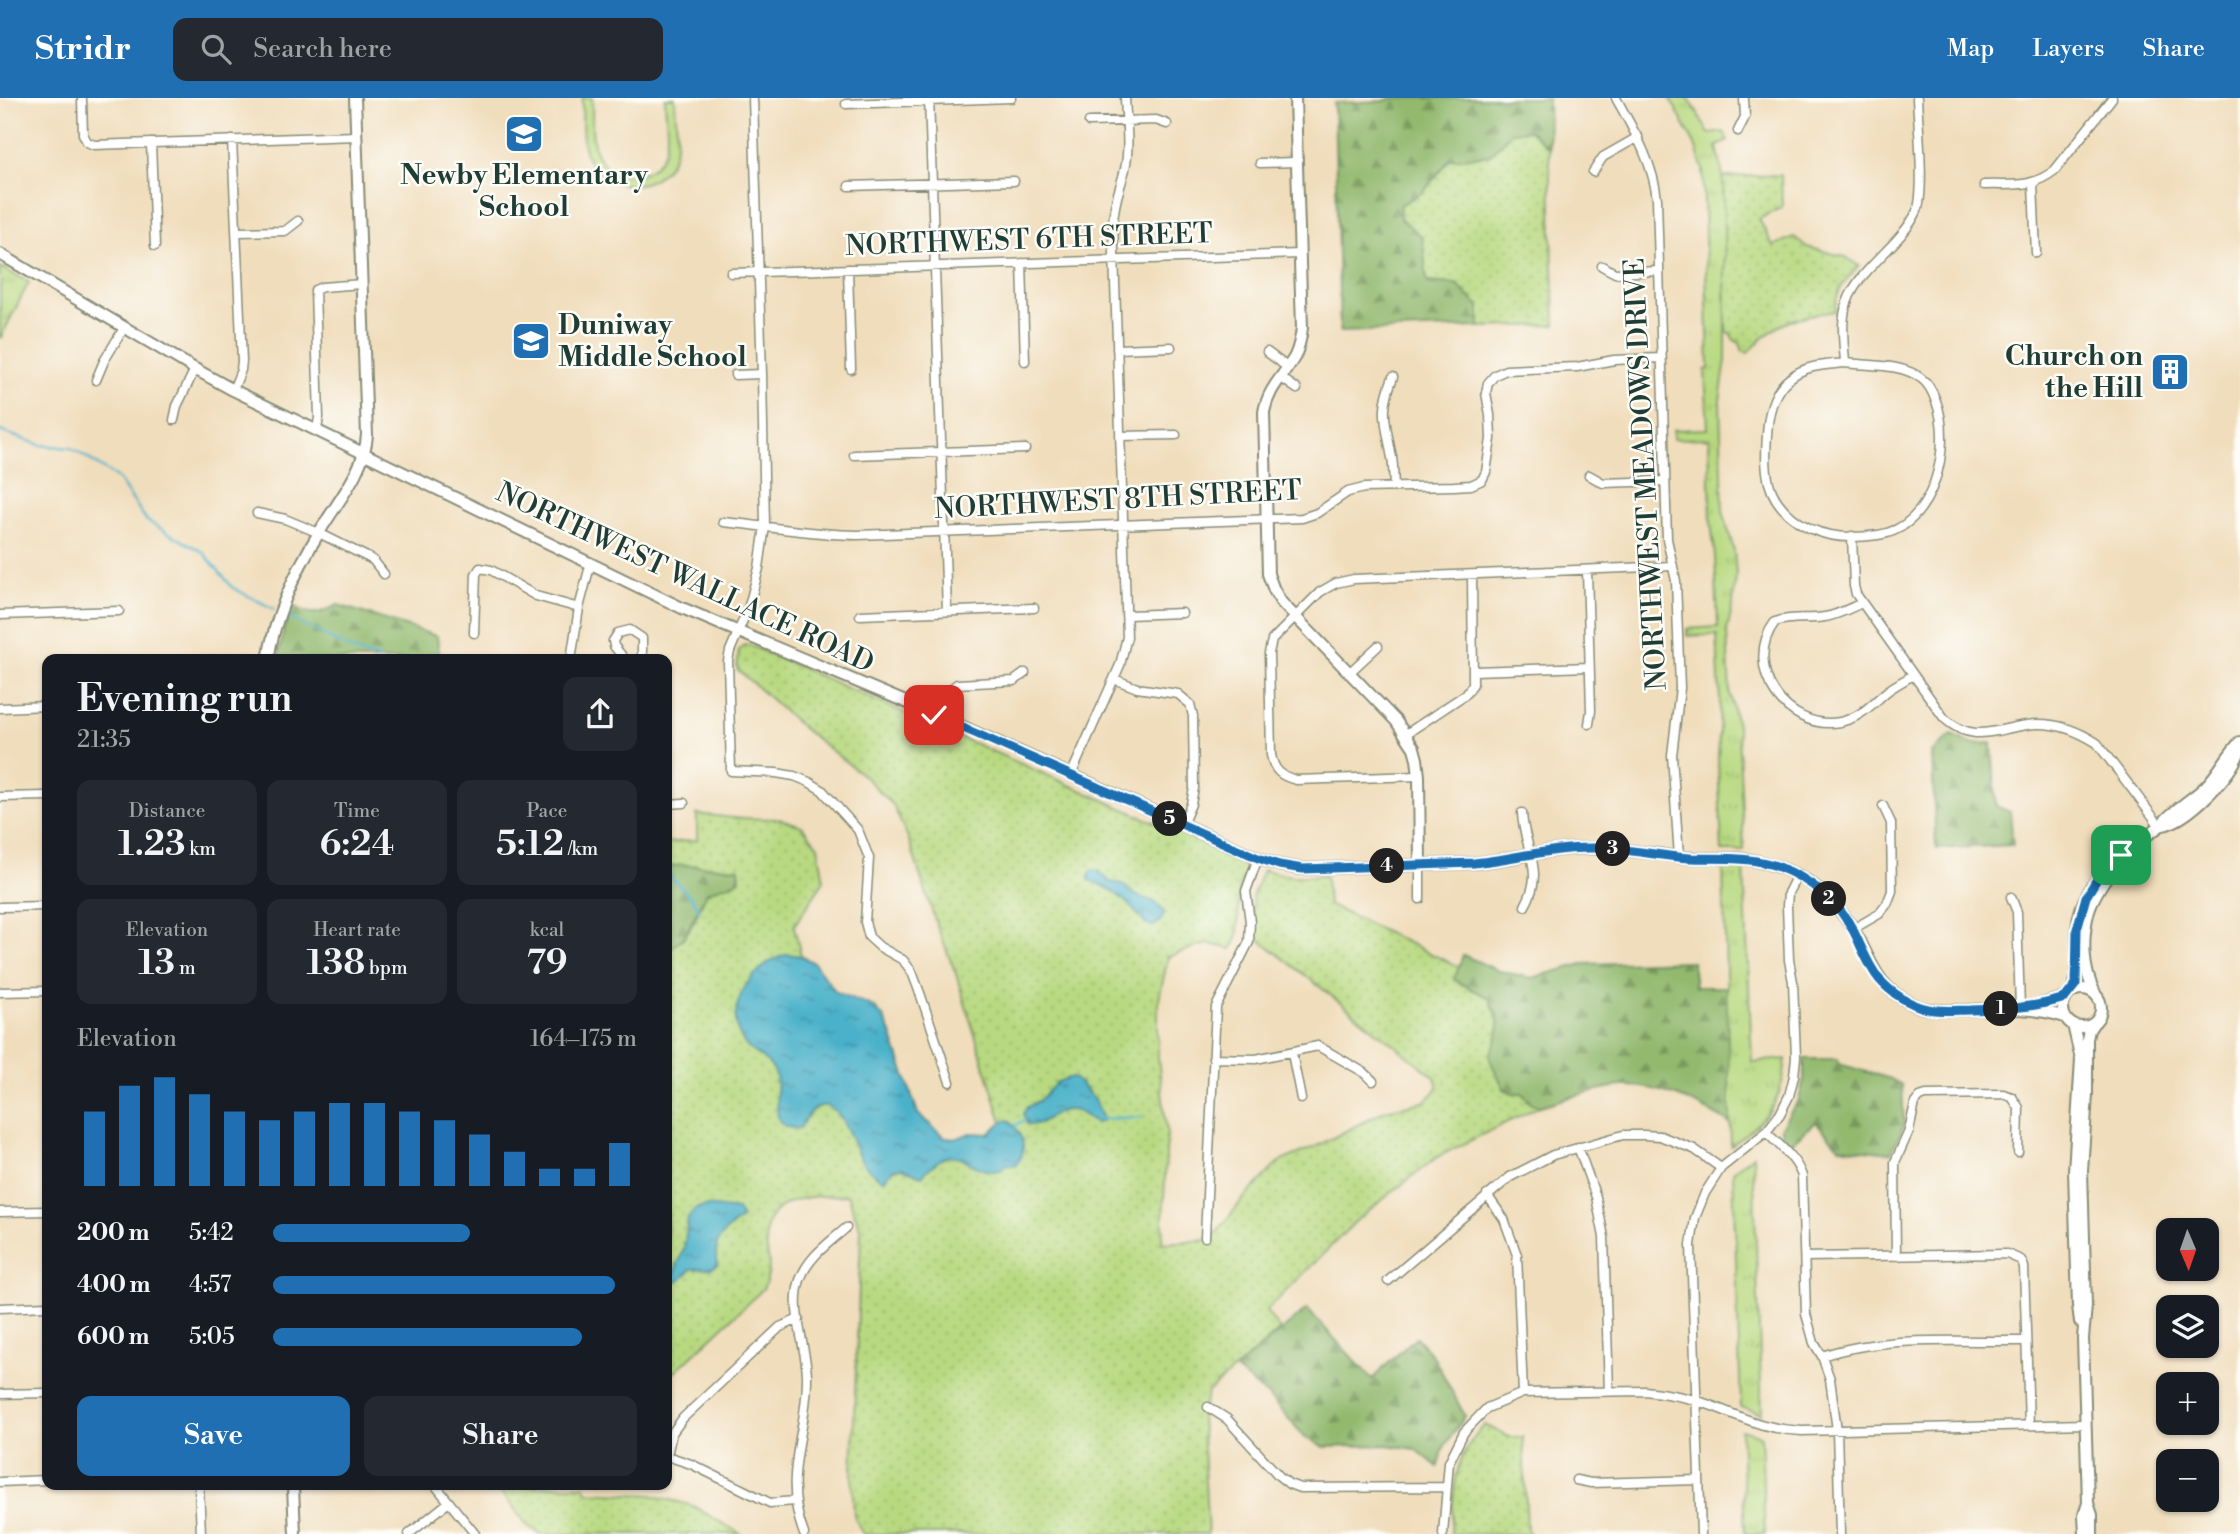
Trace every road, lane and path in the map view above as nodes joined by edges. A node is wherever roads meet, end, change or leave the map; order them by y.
1 (82, 98) edge
2 (355, 98) edge
3 (752, 98) edge
4 (1011, 98) edge
5 (1125, 98) edge
6 (1295, 98) edge
7 (1616, 98) edge
8 (1744, 98) edge
9 (1917, 98) edge
10 (2112, 98) edge
11 (929, 100) edge
12 (846, 104) dead end
13 (1126, 121) junction
14 (1089, 122) dead end
15 (1167, 124) dead end
16 (1738, 131) dead end
17 (357, 136) junction
18 (1638, 137) junction
19 (232, 140) junction
20 (151, 143) junction
21 (1296, 162) junction
22 (1260, 163) dead end
23 (1593, 172) dead end
24 (1013, 181) dead end
25 (932, 183) junction
26 (2033, 184) junction
27 (1984, 185) dead end
28 (849, 187) dead end
29 (298, 221) dead end
30 (237, 233) junction
31 (155, 246) dead end
32 (2036, 253) dead end
33 (0, 254) edge
34 (1300, 254) junction
35 (1115, 260) junction
36 (1022, 263) junction
37 (1602, 265) dead end
38 (935, 266) junction
39 (848, 269) junction
40 (1659, 271) junction
41 (759, 272) junction
42 (731, 273) dead end
43 (362, 284) junction
44 (124, 328) junction
45 (1171, 347) dead end
46 (1117, 349) junction
47 (1267, 352) dead end
48 (1661, 358) junction
49 (1025, 361) dead end
50 (1845, 363) junction
51 (1287, 367) junction
52 (195, 369) junction
53 (851, 369) dead end
54 (735, 374) dead end
55 (762, 374) junction
56 (1280, 377) junction
57 (1393, 377) dead end
58 (96, 380) dead end
59 (1297, 389) dead end
60 (233, 390) junction
61 (174, 419) dead end
62 (317, 429) junction
63 (1176, 435) dead end
64 (1120, 436) junction
65 (1025, 449) dead end
66 (942, 452) junction
67 (365, 453) junction
68 (854, 455) dead end
69 (1589, 475) dead end
70 (1665, 481) junction
71 (1394, 486) junction
72 (257, 513) dead end
73 (1266, 521) junction
74 (723, 522) dead end
75 (765, 526) junction
76 (1123, 526) junction
77 (944, 532) junction
78 (319, 533) junction
79 (1852, 536) junction
80 (591, 562) junction
81 (1673, 566) junction
82 (1587, 570) junction
83 (384, 574) dead end
84 (1472, 575) junction
85 (1862, 603) junction
86 (579, 608) junction
87 (1034, 608) dead end
88 (119, 611) dead end
89 (947, 611) junction
90 (1182, 613) dead end
91 (0, 615) edge
92 (860, 615) dead end
93 (1128, 615) junction
94 (1294, 616) junction
95 (739, 632) junction
96 (474, 633) dead end
97 (1378, 646) dead end
98 (270, 654) edge
99 (572, 654) edge
100 (620, 654) edge
101 (642, 654) edge
102 (1589, 667) junction
103 (1474, 671) junction
104 (1025, 673) dead end
105 (1349, 673) junction
106 (1913, 675) junction
107 (1114, 679) junction
108 (42, 706) edge
109 (0, 708) edge
110 (934, 715) junction
111 (1589, 724) dead end
112 (1406, 734) junction
113 (2240, 742) edge
114 (2240, 750) edge
115 (1071, 775) junction
116 (1419, 776) junction
117 (42, 796) edge
118 (0, 797) edge
119 (684, 803) dead end
120 (672, 804) edge
121 (1883, 806) dead end
122 (1522, 813) dead end
123 (1182, 825) junction
124 (2160, 826) junction
125 (1530, 855) junction
126 (2121, 855) junction
127 (1679, 857) junction
128 (1258, 858) junction
129 (1420, 864) junction
130 (1797, 875) junction
131 (2011, 897) dead end
132 (1420, 899) dead end
133 (42, 906) edge
134 (1525, 906) dead end
135 (0, 907) edge
136 (1853, 929) junction
137 (42, 990) edge
138 (0, 992) edge
139 (2095, 993) junction
140 (2068, 995) junction
141 (2020, 1009) junction
142 (2069, 1021) junction
143 (2093, 1024) junction
144 (1292, 1053) junction
145 (1213, 1058) junction
146 (1373, 1081) dead end
147 (950, 1082) dead end
148 (1301, 1099) dead end
149 (1766, 1132) junction
150 (1578, 1147) junction
151 (2018, 1152) dead end
152 (1721, 1168) junction
153 (1487, 1195) junction
154 (42, 1211) edge
155 (0, 1212) edge
156 (846, 1228) dead end
157 (1205, 1237) dead end
158 (1896, 1255) junction
159 (1805, 1256) junction
160 (1388, 1281) dead end
161 (42, 1306) edge
162 (0, 1308) edge
163 (799, 1319) junction
164 (2083, 1338) junction
165 (2025, 1341) junction
166 (1822, 1356) junction
167 (1609, 1391) junction
168 (42, 1393) edge
169 (1523, 1393) junction
170 (0, 1394) edge
171 (1697, 1401) junction
172 (1208, 1406) dead end
173 (2085, 1424) junction
174 (2029, 1425) junction
175 (1837, 1430) junction
176 (672, 1433) edge
177 (672, 1457) edge
178 (42, 1480) edge
179 (1576, 1480) dead end
180 (1699, 1480) junction
181 (0, 1482) edge
182 (1446, 1486) junction
183 (199, 1490) edge
184 (293, 1490) edge
185 (439, 1490) edge
186 (795, 1500) junction
187 (449, 1502) junction
188 (2088, 1503) junction
189 (1443, 1532) edge
190 (201, 1534) edge
191 (295, 1534) edge
192 (409, 1534) edge
193 (475, 1534) edge
194 (804, 1534) edge
195 (1701, 1534) edge
196 (1840, 1534) edge
197 (2085, 1534) edge
198 (2092, 1534) edge

1 - 20 street
2 - 17 street
3 - 41 street
4 - 11 street
5 - 13 street
6 - 21 street
7 - 18 street, NORTHWEST MEADOWS DRIVE
8 - 16 street
9 - 50 street
10 - 26 street
11 - 12 street
11 - 25 street
13 - 14 street
13 - 15 street
13 - 35 street
17 - 19 street
17 - 43 street
18 - 23 street
18 - 40 street, NORTHWEST MEADOWS DRIVE
19 - 20 street
19 - 30 street
20 - 31 street
21 - 22 street
21 - 34 street
24 - 25 street
25 - 28 street
25 - 38 street
26 - 27 street
26 - 32 street
29 - 30 street
30 - 60 street
33 - 44 street, NORTHWEST WALLACE ROAD
34 - 35 street, NORTHWEST 6TH STREET
34 - 51 street
35 - 36 street, NORTHWEST 6TH STREET
35 - 46 street
36 - 38 street, NORTHWEST 6TH STREET
36 - 49 street
37 - 40 street
38 - 39 street, NORTHWEST 6TH STREET
38 - 66 street
39 - 41 street, NORTHWEST 6TH STREET
39 - 53 street
40 - 48 street, NORTHWEST MEADOWS DRIVE
41 - 42 street, NORTHWEST 6TH STREET
41 - 55 street
43 - 62 street
43 - 67 street
44 - 52 street, NORTHWEST WALLACE ROAD
44 - 58 street
45 - 46 street
46 - 64 street
47 - 51 street
48 - 70 street, NORTHWEST MEADOWS DRIVE
48 - 71 street, NORTHWEST 8TH STREET
50 - 79 street
50 - 79 street
51 - 56 street
52 - 60 street, NORTHWEST WALLACE ROAD
52 - 61 street
54 - 55 street
55 - 75 street
56 - 59 street
56 - 73 street
57 - 71 street
60 - 62 street, NORTHWEST WALLACE ROAD
62 - 67 street, NORTHWEST WALLACE ROAD
63 - 64 street
64 - 76 street
65 - 66 street
66 - 68 street
66 - 77 street
67 - 78 street
67 - 80 street, NORTHWEST WALLACE ROAD
69 - 70 street
70 - 81 street, NORTHWEST MEADOWS DRIVE
71 - 73 street, NORTHWEST 8TH STREET
72 - 78 street
73 - 76 street, NORTHWEST 8TH STREET
73 - 94 street
74 - 75 street, NORTHWEST 8TH STREET
75 - 77 street, NORTHWEST 8TH STREET
75 - 95 street
76 - 77 street, NORTHWEST 8TH STREET
76 - 93 street
77 - 89 street
78 - 83 street
78 - 98 street
79 - 85 street
80 - 86 street
80 - 95 street, NORTHWEST WALLACE ROAD
81 - 82 street
81 - 127 street, NORTHWEST MEADOWS DRIVE
82 - 84 street
82 - 102 street
84 - 94 street
84 - 103 street
85 - 106 street
85 - 106 street
86 - 96 street
86 - 99 street
87 - 89 street
88 - 91 street
89 - 92 street
90 - 93 street
93 - 107 street
94 - 105 street
94 - 116 street
95 - 110 street, NORTHWEST WALLACE ROAD
95 - 147 street
97 - 105 street
100 - 101 street
102 - 103 street
102 - 111 street
103 - 112 street
104 - 110 street
105 - 112 street
106 - 124 street
107 - 115 street
107 - 123 street
108 - 109 street
110 - 115 street, NORTHWEST WALLACE ROAD
112 - 116 street
113 - 124 street
114 - 124 street
115 - 123 street, NORTHWEST WALLACE ROAD
116 - 129 street
117 - 118 street
119 - 120 street
121 - 136 street
122 - 125 street
123 - 128 street, NORTHWEST WALLACE ROAD
124 - 126 street
125 - 127 street, NORTHWEST WALLACE ROAD
125 - 129 street, NORTHWEST WALLACE ROAD
125 - 134 street
126 - 139 street
126 - 140 street
127 - 130 street, NORTHWEST WALLACE ROAD
128 - 129 street, NORTHWEST WALLACE ROAD
128 - 145 street
129 - 132 street
130 - 136 street, NORTHWEST WALLACE ROAD
130 - 149 street
131 - 141 street
133 - 135 street
136 - 141 street, NORTHWEST WALLACE ROAD
137 - 138 street
139 - 140 street
139 - 143 street
140 - 141 street, NORTHWEST WALLACE ROAD
140 - 142 street
141 - 142 street, NORTHWEST WALLACE ROAD
142 - 143 street
142 - 164 street
143 - 164 street
144 - 145 street
144 - 146 street
144 - 148 street
145 - 157 street
149 - 152 street
149 - 159 street
150 - 152 street
150 - 153 street
150 - 167 street
151 - 158 street
152 - 171 street
153 - 160 street
153 - 169 street
154 - 155 street
156 - 163 street
158 - 159 street
158 - 165 street
159 - 166 street
161 - 162 street
163 - 176 street
163 - 186 street
164 - 173 street
165 - 166 street
165 - 174 street
166 - 175 street
167 - 169 street
167 - 171 street
168 - 170 street
169 - 182 street
171 - 175 street
171 - 180 street
172 - 182 street
173 - 174 street
173 - 188 street
174 - 175 street
175 - 196 street
177 - 186 street
178 - 181 street
179 - 180 street
180 - 195 street
182 - 189 street
183 - 190 street
184 - 191 street
185 - 187 street
186 - 194 street
187 - 192 street
187 - 193 street
188 - 197 street
188 - 198 street

